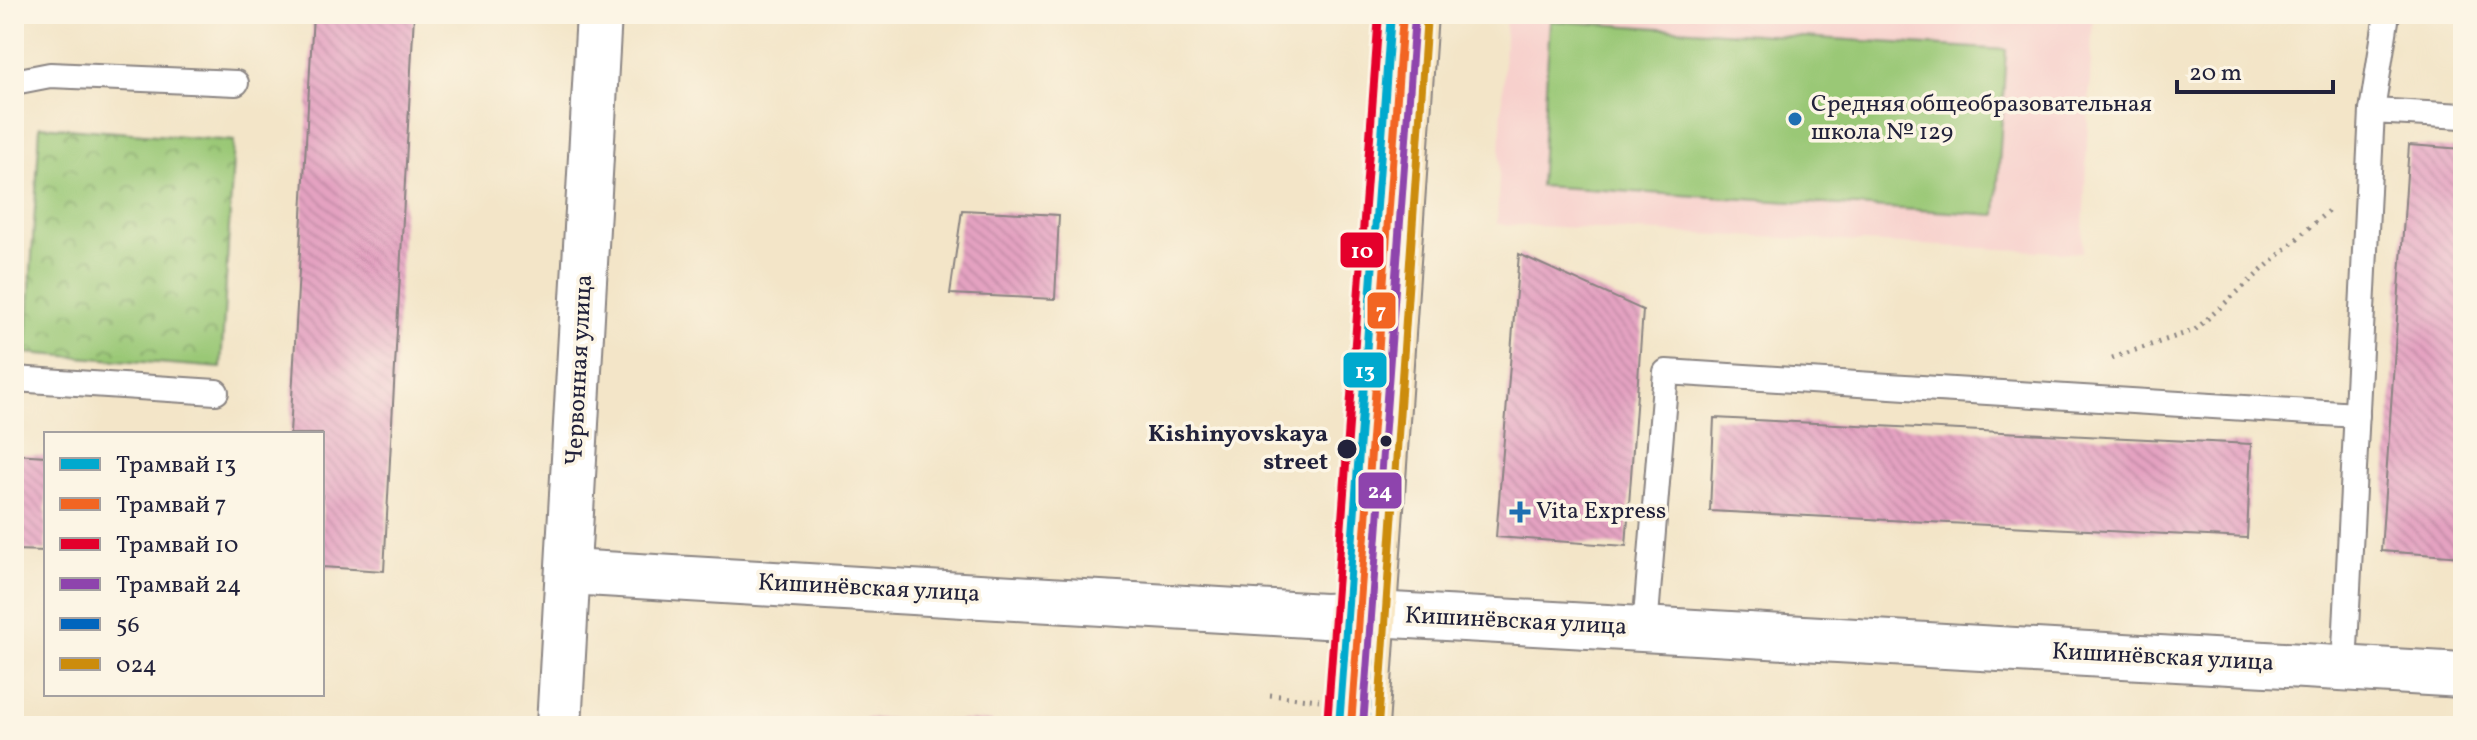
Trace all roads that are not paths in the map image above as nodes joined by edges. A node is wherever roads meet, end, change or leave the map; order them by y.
1 (599, 14) edge
2 (1415, 14) edge
3 (2387, 14) edge
4 (14, 82) edge
5 (236, 83) dead end
6 (2372, 111) junction
7 (2463, 116) edge
8 (14, 379) edge
9 (216, 392) dead end
10 (2357, 415) junction
11 (569, 572) junction
12 (1374, 614) junction
13 (1645, 629) junction
14 (2344, 668) junction
15 (2463, 675) edge
16 (559, 726) edge
17 (1366, 726) edge

1 - 11 street, Червонная улица
2 - 12 street
3 - 6 lane
4 - 5 lane
6 - 7 lane
6 - 10 lane
8 - 9 lane
10 - 13 lane
10 - 14 lane
11 - 12 street, Кишинёвская улица
11 - 16 street, Червонная улица
12 - 13 street, Кишинёвская улица
12 - 17 street
13 - 14 street, Кишинёвская улица
14 - 15 street, Кишинёвская улица

